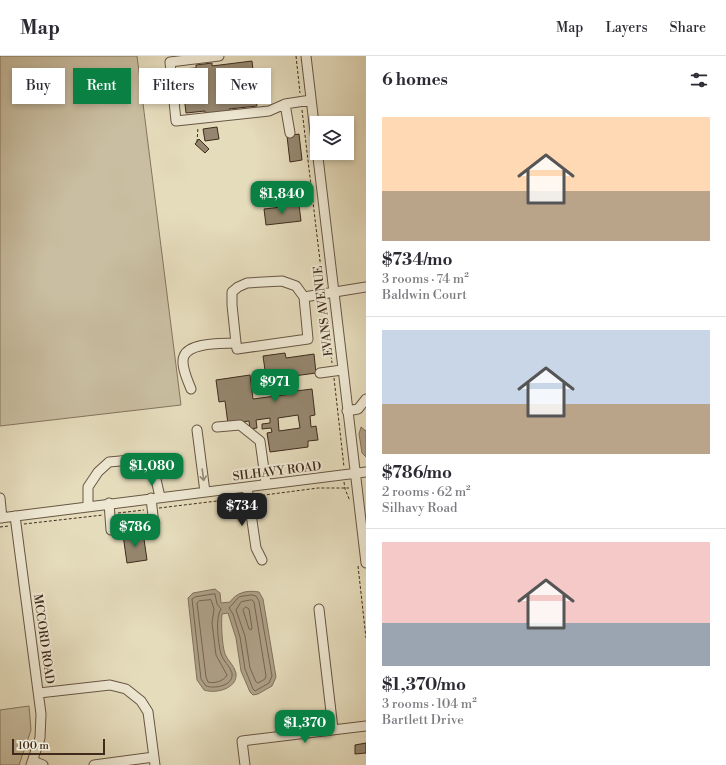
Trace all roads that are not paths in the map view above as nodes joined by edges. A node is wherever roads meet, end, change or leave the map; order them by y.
1 (219, 56) edge
2 (306, 56) edge
3 (170, 59) edge
4 (311, 100) junction
5 (285, 104) junction
6 (290, 133) dead end
7 (366, 287) edge
8 (328, 294) junction
9 (304, 297) junction
10 (236, 343) junction
11 (342, 370) junction
12 (320, 374) dead end
13 (190, 389) dead end
14 (366, 399) edge
15 (347, 411) junction
16 (217, 427) dead end
17 (197, 430) dead end
18 (366, 472) edge
19 (355, 473) junction
20 (266, 484) junction
21 (247, 487) junction
22 (205, 492) junction
23 (0, 498) edge
24 (156, 498) junction
25 (109, 503) junction
26 (88, 506) junction
27 (1, 518) edge
28 (16, 521) junction
29 (262, 560) dead end
30 (364, 562) edge
31 (319, 609) dead end
32 (39, 693) junction
33 (366, 726) edge
34 (333, 729) junction
35 (154, 761) edge
36 (32, 763) edge
37 (43, 765) edge
38 (94, 765) edge
39 (245, 765) edge

1 - 3 street
2 - 4 street, EVANS AVENUE
3 - 5 street
4 - 5 street
4 - 8 street, EVANS AVENUE
5 - 6 street
7 - 8 street
8 - 9 street
8 - 11 street, EVANS AVENUE
9 - 10 street
9 - 10 street
10 - 13 street
11 - 12 street
11 - 15 street, EVANS AVENUE
14 - 15 street
15 - 19 street, EVANS AVENUE
16 - 20 street
17 -> 22 street
18 - 19 street, SILHAVY ROAD
19 - 20 street, SILHAVY ROAD
19 - 30 street, EVANS AVENUE
20 - 21 street, SILHAVY ROAD
21 - 22 street, SILHAVY ROAD
21 - 29 street
22 - 24 street, SILHAVY ROAD
23 - 27 street
24 - 25 street, SILHAVY ROAD
24 - 25 street
24 - 26 street
25 - 26 street, SILHAVY ROAD
26 - 28 street, SILHAVY ROAD
27 - 28 street, SILHAVY ROAD
28 - 32 street, MCCORD ROAD
31 - 34 street
32 - 35 street
32 - 36 street, MCCORD ROAD
33 - 34 street
34 - 39 street
35 - 38 street
36 - 37 street

